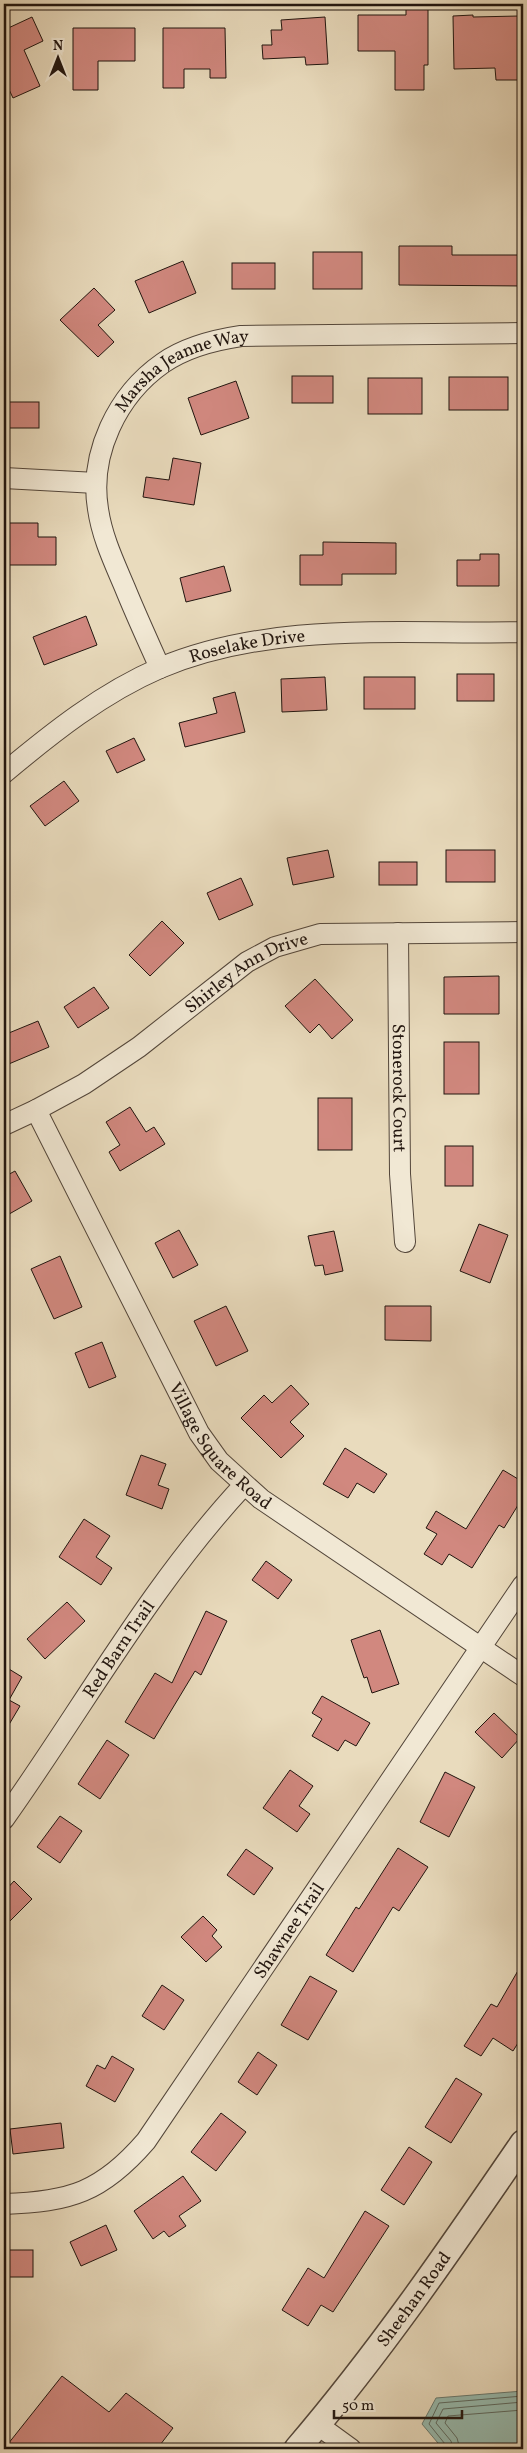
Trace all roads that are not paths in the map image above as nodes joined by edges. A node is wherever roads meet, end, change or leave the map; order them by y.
1 (523, 333) edge
2 (4, 478) edge
3 (96, 483) junction
4 (523, 632) edge
5 (160, 668) junction
6 (4, 773) edge
7 (523, 932) edge
8 (398, 933) junction
9 (36, 1110) junction
10 (4, 1125) edge
11 (405, 1242) dead end
12 (244, 1485) junction
13 (523, 1585) edge
14 (481, 1647) junction
15 (523, 1676) edge
16 (4, 1819) edge
17 (523, 2143) edge
18 (4, 2204) edge
19 (318, 2425) junction
20 (297, 2449) edge
21 (351, 2449) edge

1 - 3 street, Marsha Jeanne Way
2 - 3 street
3 - 5 street, Marsha Jeanne Way
4 - 5 street, Roselake Drive
5 - 6 street, Roselake Drive
7 - 8 street, Shirley Ann Drive
8 - 9 street, Shirley Ann Drive
8 - 11 street, Stonerock Court
9 - 10 street, Shirley Ann Drive
9 - 12 street, Village Square Road
12 - 14 street, Village Square Road
12 - 16 street, Red Barn Trail
13 - 14 street, Shawnee Trail
14 - 15 street, Village Square Road
14 - 18 street, Shawnee Trail
17 - 19 street, Sheehan Road
19 - 20 street, Sheehan Road
19 - 21 street

